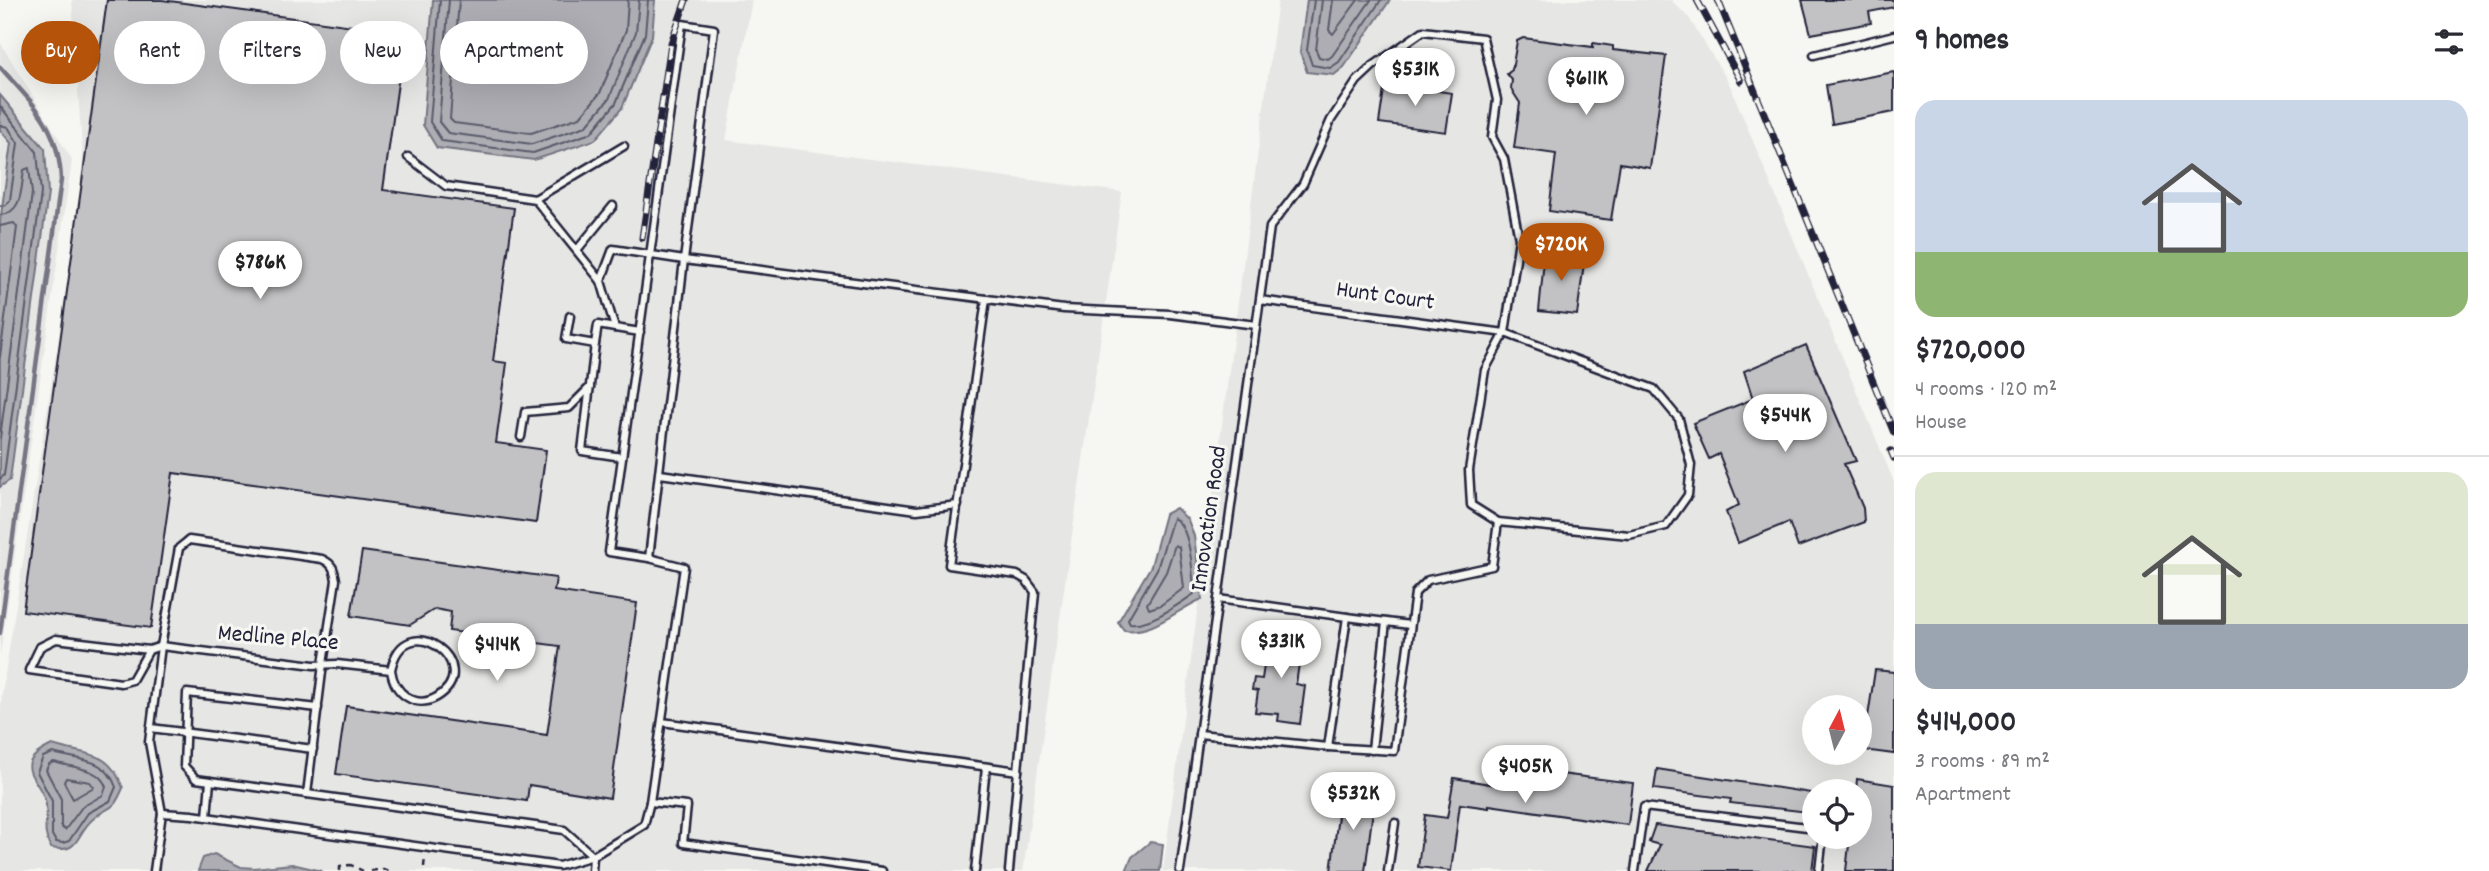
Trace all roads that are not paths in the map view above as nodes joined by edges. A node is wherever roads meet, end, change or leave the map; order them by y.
1 (1894, 35) edge
2 (1814, 55) dead end
3 (624, 146) dead end
4 (408, 157) dead end
5 (536, 199) junction
6 (613, 206) dead end
7 (577, 250) junction
8 (650, 255) junction
9 (684, 260) junction
10 (601, 281) junction
11 (986, 299) junction
12 (1260, 300) junction
13 (570, 316) dead end
14 (1256, 325) junction
15 (615, 328) junction
16 (640, 332) junction
17 (1506, 333) junction
18 (595, 344) junction
19 (590, 387) junction
20 (522, 437) dead end
21 (622, 457) junction
22 (660, 474) junction
23 (958, 505) junction
24 (1498, 522) junction
25 (649, 558) junction
26 (1218, 599) junction
27 (1347, 617) junction
28 (1387, 622) junction
29 (1410, 625) junction
30 (161, 646) junction
31 (149, 650) junction
32 (323, 664) junction
33 (391, 670) junction
34 (318, 708) junction
35 (662, 722) junction
36 (151, 728) junction
37 (184, 733) junction
38 (1199, 734) junction
39 (1328, 747) junction
40 (313, 749) junction
41 (1372, 750) junction
42 (986, 767) junction
43 (1018, 771) junction
44 (211, 781) junction
45 (307, 794) junction
46 (650, 802) junction
47 (162, 813) junction
48 (207, 817) junction
49 (1395, 823) dead end
50 (1802, 826) edge
51 (1822, 849) edge
52 (593, 856) junction
53 (154, 871) edge
54 (592, 871) edge
55 (882, 871) edge
56 (975, 871) edge
57 (1009, 871) edge
58 (1180, 871) edge
59 (1388, 871) edge
60 (1636, 871) edge
61 (1819, 871) edge

1 - 2 lane
3 - 5 lane
4 - 5 lane
5 - 7 lane
6 - 7 lane
7 - 10 lane
8 - 9 lane
8 - 9 lane
8 - 10 lane
8 - 16 lane
9 - 11 lane
9 - 22 lane
10 - 15 lane
11 - 14 lane
11 - 23 lane
12 - 14 lane, Innovation Road
12 - 17 lane, Hunt Court
12 - 17 lane, Innovation Road
13 - 18 lane
14 - 26 lane, Innovation Road
15 - 16 lane
15 - 18 lane
16 - 21 lane
17 - 24 lane
17 - 24 lane
18 - 19 lane
19 - 20 lane
19 - 21 lane
21 - 25 lane
22 - 23 lane
22 - 25 lane
23 - 43 lane
24 - 29 lane
25 - 35 lane
26 - 27 lane
26 - 38 lane, Innovation Road
27 - 28 lane
27 - 39 lane
28 - 29 lane
28 - 41 lane
29 - 41 lane
30 - 31 lane, Medline Place
30 - 32 lane, Medline Place
30 - 32 lane
30 - 36 lane
31 - 31 lane, Medline Place
32 - 33 lane, Medline Place
32 - 34 lane
33 - 33 lane
34 - 37 lane
34 - 40 lane
35 - 42 lane
35 - 46 lane
36 - 37 lane
36 - 47 lane
37 - 40 lane
37 - 44 lane
38 - 39 lane
38 - 58 lane, Innovation Road
39 - 41 lane
40 - 45 lane
42 - 43 lane
42 - 56 lane
43 - 57 lane
44 - 45 lane
44 - 48 lane
45 - 52 lane
46 - 52 lane
46 - 55 lane
47 - 48 lane
47 - 53 lane
48 - 52 lane
49 - 59 lane
50 - 60 lane
51 - 61 lane
52 - 54 lane

